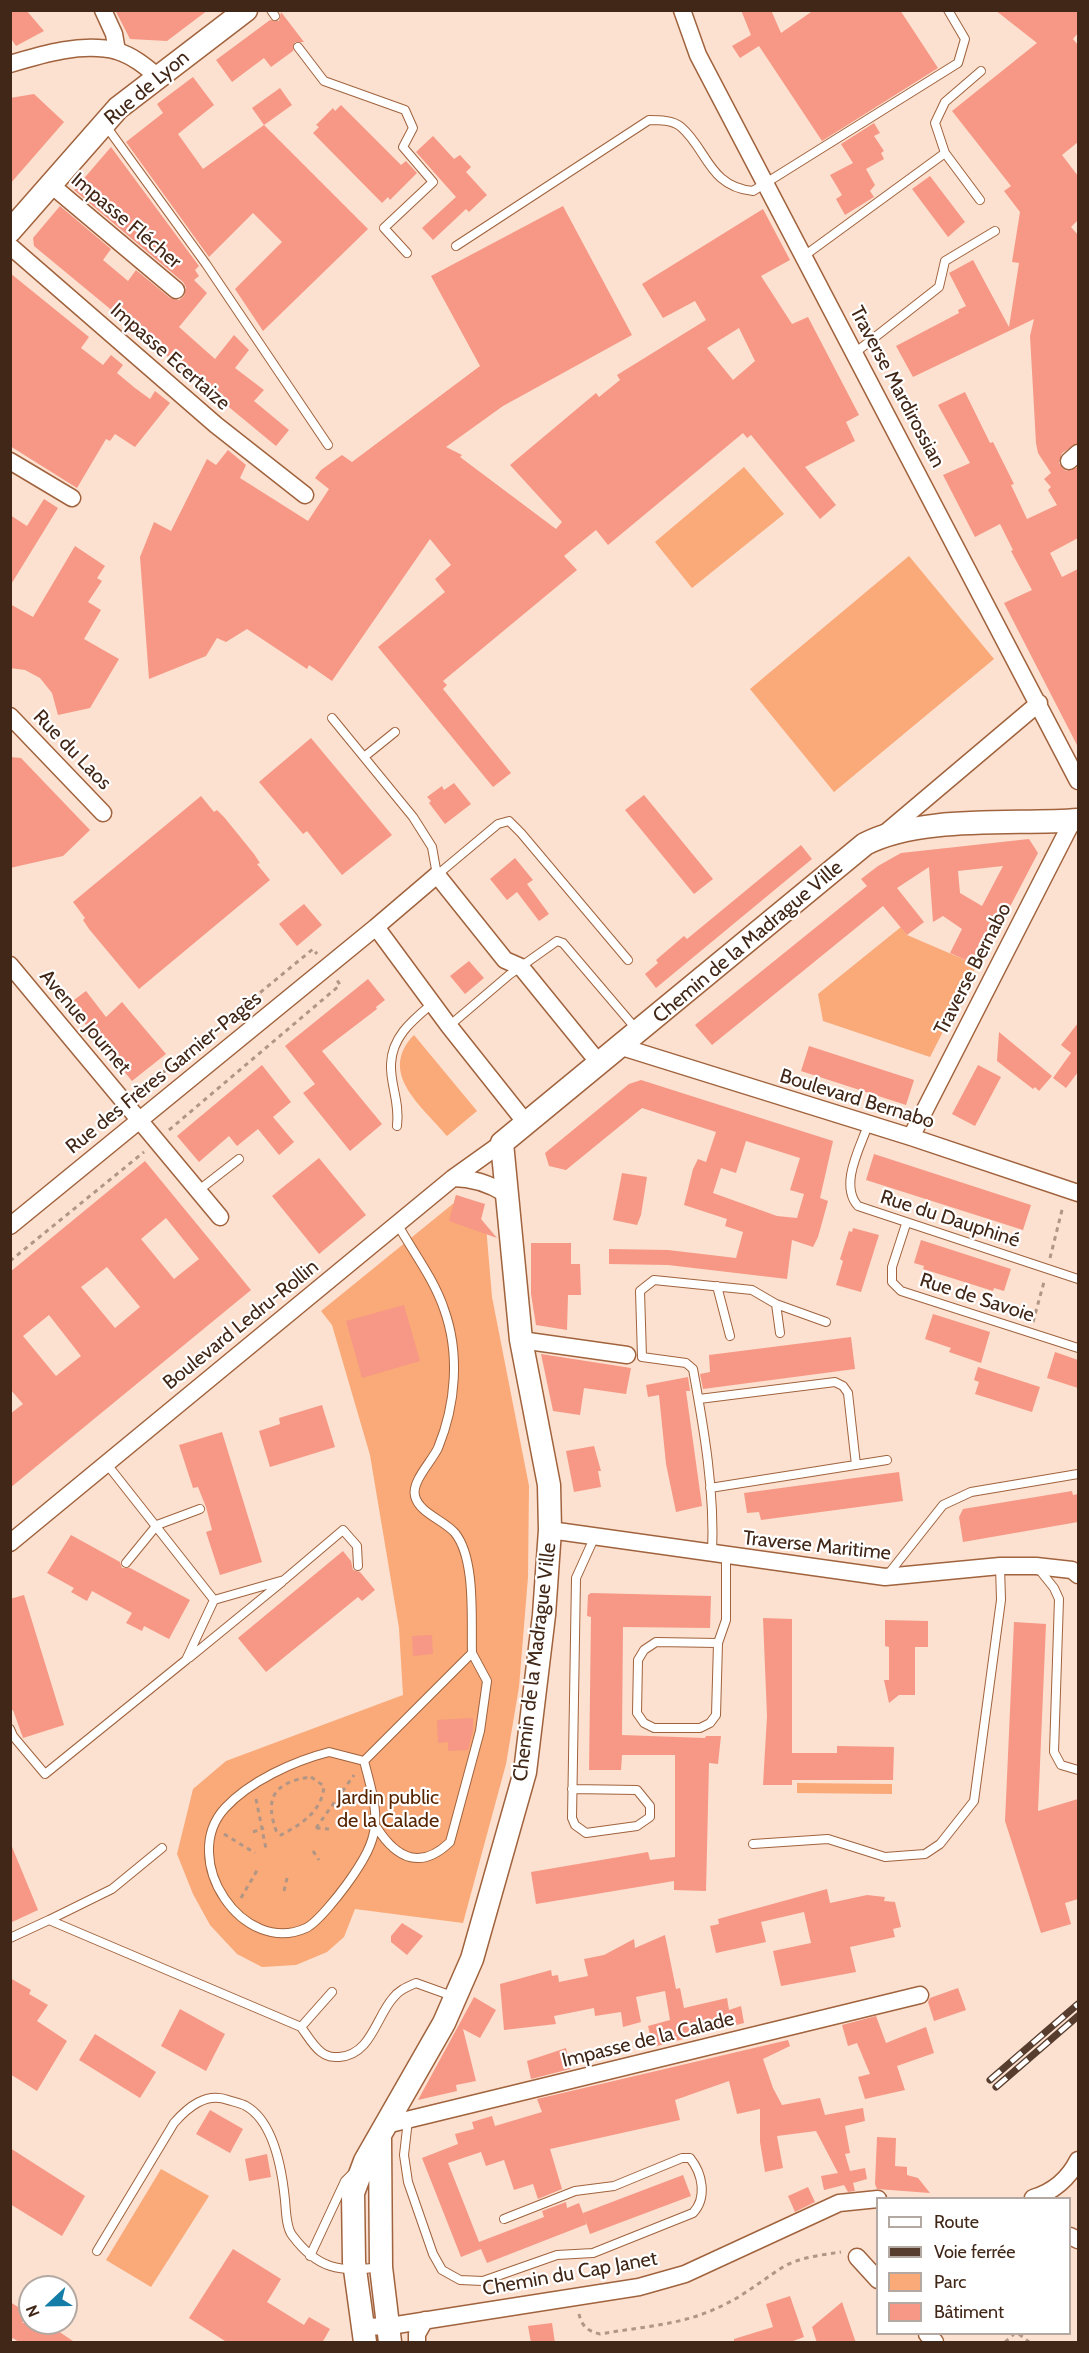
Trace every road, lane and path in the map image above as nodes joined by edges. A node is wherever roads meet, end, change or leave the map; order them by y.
1 (103, 10) edge
2 (246, 10) edge
3 (682, 10) edge
4 (948, 10) edge
5 (298, 47) dead end
6 (117, 51) junction
7 (10, 64) edge
8 (981, 71) dead end
9 (157, 76) junction
10 (104, 123) junction
11 (945, 153) junction
12 (50, 184) junction
13 (767, 184) junction
14 (980, 200) dead end
15 (10, 231) edge
16 (995, 231) dead end
17 (10, 246) edge
18 (456, 246) dead end
19 (407, 253) dead end
20 (804, 256) junction
21 (176, 290) dead end
22 (856, 352) junction
23 (328, 445) dead end
24 (10, 461) edge
25 (305, 495) dead end
26 (72, 498) dead end
27 (1039, 704) junction
28 (10, 716) edge
29 (332, 718) dead end
30 (395, 732) dead end
31 (364, 757) junction
32 (1078, 781) edge
33 (103, 813) dead end
34 (1076, 820) edge
35 (882, 836) junction
36 (437, 875) junction
37 (376, 927) junction
38 (628, 960) dead end
39 (10, 965) edge
40 (521, 967) junction
41 (340, 985) dead end
42 (433, 1003) junction
43 (449, 1026) junction
44 (639, 1032) junction
45 (622, 1047) junction
46 (599, 1063) junction
47 (139, 1120) junction
48 (526, 1123) junction
49 (868, 1125) junction
50 (397, 1126) dead end
51 (168, 1131) dead end
52 (911, 1137) junction
53 (502, 1143) junction
54 (148, 1149) dead end
55 (239, 1159) dead end
56 (453, 1178) junction
57 (199, 1190) junction
58 (1073, 1192) edge
59 (506, 1194) junction
60 (220, 1217) dead end
61 (906, 1224) junction
62 (398, 1225) junction
63 (10, 1226) edge
64 (1052, 1251) dead end
65 (10, 1261) edge
66 (1078, 1279) edge
67 (717, 1286) junction
68 (1042, 1288) dead end
69 (776, 1304) junction
70 (1033, 1321) dead end
71 (826, 1322) dead end
72 (780, 1333) dead end
73 (730, 1336) dead end
74 (521, 1340) junction
75 (1078, 1348) edge
76 (634, 1356) junction
77 (699, 1399) junction
78 (887, 1460) dead end
79 (106, 1463) junction
80 (856, 1465) junction
81 (1078, 1474) edge
82 (710, 1488) junction
83 (200, 1509) dead end
84 (157, 1525) junction
85 (550, 1530) junction
86 (595, 1536) junction
87 (10, 1543) edge
88 (719, 1555) junction
89 (126, 1563) dead end
90 (358, 1566) dead end
91 (1000, 1566) junction
92 (1036, 1566) junction
93 (1078, 1575) edge
94 (885, 1577) junction
95 (284, 1580) junction
96 (213, 1600) junction
97 (718, 1643) junction
98 (472, 1653) junction
99 (186, 1660) junction
100 (11, 1726) edge
101 (364, 1761) junction
102 (1078, 1770) edge
103 (318, 1781) junction
104 (252, 1786) junction
105 (312, 1786) dead end
106 (572, 1789) junction
107 (297, 1827) junction
108 (215, 1828) junction
109 (264, 1828) junction
110 (377, 1828) junction
111 (329, 1829) dead end
112 (254, 1832) dead end
113 (300, 1834) dead end
114 (753, 1844) dead end
115 (162, 1848) dead end
116 (266, 1849) dead end
117 (313, 1851) dead end
118 (255, 1853) dead end
119 (319, 1860) dead end
120 (259, 1867) dead end
121 (287, 1878) dead end
122 (284, 1891) dead end
123 (233, 1912) junction
124 (49, 1920) junction
125 (10, 1938) edge
126 (332, 1992) dead end
127 (920, 1995) dead end
128 (455, 1997) junction
129 (301, 2027) junction
130 (391, 2128) junction
131 (1078, 2160) edge
132 (365, 2161) junction
133 (1037, 2197) edge
134 (876, 2199) edge
135 (504, 2219) dead end
136 (97, 2251) dead end
137 (310, 2256) junction
138 (857, 2257) joint
139 (381, 2267) junction
140 (355, 2271) junction
141 (876, 2278) edge
142 (579, 2313) dead end
143 (425, 2320) junction
144 (390, 2334) edge
145 (364, 2335) edge
146 (417, 2343) edge

1 - 6 street
2 - 9 street, Rue de Lyon
3 - 13 street, Traverse Mardirossian
4 - 13 lane
5 - 19 lane
6 - 7 street
6 - 9 street
8 - 11 lane
9 - 10 street, Rue de Lyon
10 - 12 street, Rue de Lyon
10 - 23 lane
11 - 14 lane
11 - 20 lane
12 - 15 street, Rue de Lyon
12 - 21 street, Impasse Flécher
13 - 18 lane
13 - 20 street, Traverse Mardirossian
16 - 22 lane
17 - 25 street, Impasse Ecertaize
20 - 22 street, Traverse Mardirossian
22 - 27 street, Traverse Mardirossian
24 - 26 street
27 - 32 street, Traverse Mardirossian
27 - 35 street
28 - 33 street, Rue du Laos
29 - 31 lane
30 - 31 lane
31 - 36 lane
34 - 35 street, Chemin de la Madrague Ville
34 - 52 street, Traverse Bernabo
35 - 44 street, Chemin de la Madrague Ville
36 - 37 street, Rue des Frères Garnier-Pagès
36 - 38 lane
36 - 40 street
37 - 42 street
37 - 47 street, Rue des Frères Garnier-Pagès
39 - 47 street, Avenue Journet
40 - 43 lane
40 - 44 lane
40 - 46 street
41 - 51 path
42 - 43 street
42 - 50 lane
43 - 48 street
44 - 45 street, Chemin de la Madrague Ville
45 - 46 street, Chemin de la Madrague Ville
45 - 49 street, Boulevard Bernabo
46 - 48 street, Chemin de la Madrague Ville
47 - 57 street, Avenue Journet
47 - 63 street, Rue des Frères Garnier-Pagès
48 - 53 street, Chemin de la Madrague Ville
49 - 52 street, Boulevard Bernabo
49 - 61 lane, Rue du Dauphiné
52 - 58 street, Boulevard Bernabo
53 - 56 street, Boulevard Ledru-Rollin
53 - 59 street, Chemin de la Madrague Ville
54 - 65 path
55 - 57 lane
56 - 59 street
56 - 62 street, Boulevard Ledru-Rollin
57 - 60 street, Avenue Journet
58 - 64 path
59 - 74 street, Chemin de la Madrague Ville
61 - 66 lane, Rue du Dauphiné
61 - 75 lane, Rue de Savoie
62 - 79 street, Boulevard Ledru-Rollin
62 - 98 lane
67 - 69 lane
67 - 73 lane
67 - 76 lane
68 - 70 path
69 - 71 lane
69 - 72 lane
74 - 76 street
74 - 85 street, Chemin de la Madrague Ville
76 - 77 lane
77 - 80 lane
77 - 82 lane
78 - 80 lane
79 - 84 lane
79 - 87 street, Boulevard Ledru-Rollin
80 - 82 lane
81 - 94 lane
82 - 88 lane
83 - 84 lane
84 - 89 lane
84 - 96 lane
85 - 86 street, Traverse Maritime
85 - 128 street, Chemin de la Madrague Ville
86 - 88 street, Traverse Maritime
86 - 106 lane
88 - 94 street, Traverse Maritime
88 - 97 lane
90 - 95 lane
91 - 92 street, Traverse Maritime
91 - 94 street, Traverse Maritime
91 - 114 lane
92 - 93 street, Traverse Maritime
92 - 102 lane
95 - 96 lane
95 - 99 lane
96 - 99 lane
97 - 97 lane
98 - 101 lane
98 - 110 lane
99 - 100 lane
101 - 104 lane
101 - 110 lane
101 - 111 path
103 - 105 path
103 - 107 path
103 - 107 path
104 - 108 lane
104 - 109 path
106 - 106 lane
107 - 113 path
108 - 118 path
108 - 123 lane
109 - 112 path
109 - 116 path
110 - 123 lane
115 - 124 lane
117 - 119 path
120 - 123 path
121 - 122 path
124 - 125 lane
124 - 129 lane
126 - 129 lane
127 - 130 street, Impasse de la Calade
128 - 129 lane
128 - 130 street, Chemin de la Madrague Ville
130 - 132 street, Chemin de la Madrague Ville
130 - 135 lane
130 - 139 street
131 - 133 street
132 - 137 lane
132 - 140 street, Chemin de la Madrague Ville
134 - 143 street, Chemin du Cap Janet
136 - 137 lane
137 - 140 lane
138 - 141 street
138 - 142 path
139 - 140 lane
139 - 144 street
140 - 145 street, Chemin de la Madrague Ville
143 - 144 street, Chemin du Cap Janet
143 - 146 street
144 - 145 street, Chemin du Cap Janet

